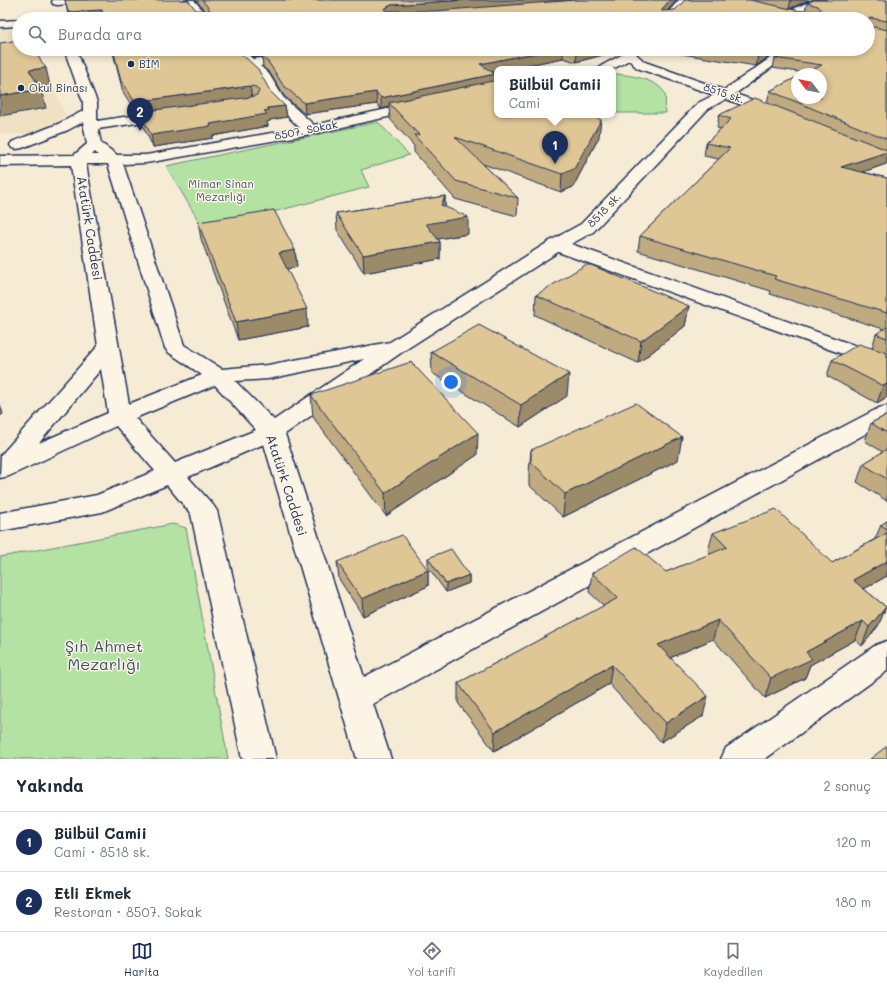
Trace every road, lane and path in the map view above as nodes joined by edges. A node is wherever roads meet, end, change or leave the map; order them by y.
1 (82, 0) edge
2 (189, 0) edge
3 (684, 0) edge
4 (821, 0) edge
5 (57, 1) edge
6 (58, 12) edge
7 (199, 12) edge
8 (673, 12) edge
9 (793, 12) edge
10 (12, 23) edge
11 (0, 24) edge
12 (73, 56) edge
13 (244, 56) edge
14 (306, 56) edge
15 (622, 56) edge
16 (633, 56) edge
17 (781, 56) edge
18 (252, 63) junction
19 (609, 66) edge
20 (727, 94) junction
21 (432, 103) edge
22 (182, 113) edge
23 (786, 117) edge
24 (311, 130) junction
25 (84, 138) junction
26 (56, 145) dead end
27 (114, 160) junction
28 (0, 161) edge
29 (556, 245) junction
30 (398, 346) junction
31 (109, 347) junction
32 (887, 364) edge
33 (218, 376) junction
34 (887, 413) edge
35 (120, 416) junction
36 (272, 432) junction
37 (3, 468) edge
38 (172, 475) junction
39 (0, 522) edge
40 (887, 654) edge
41 (355, 698) junction
42 (259, 759) edge
43 (374, 759) edge
44 (738, 759) edge

1 - 5 street
2 - 7 street
3 - 8 street
4 - 9 street
5 - 6 street
10 - 11 street
12 - 25 street, Atatürk Caddesi
13 - 18 street
14 - 18 street
15 - 19 street
16 - 20 street, 8515 sk.
17 - 20 street, 8518 sk.
18 - 24 street
20 - 23 street, 8515 sk.
20 - 29 street, 8518 sk.
21 - 24 street, 8507. Sokak
22 - 25 street
24 - 27 street, 8507. Sokak
25 - 26 street
25 - 27 street
25 - 28 street
25 - 31 street, Atatürk Caddesi
27 - 33 street, Atatürk Caddesi
29 - 30 street, 8518 sk.
29 - 32 street
30 - 33 street
30 - 36 street, 8518 sk.
31 - 35 street, Atatürk Caddesi
31 - 37 street
33 - 35 street
33 - 36 street, Atatürk Caddesi
34 - 41 street
35 - 37 street
35 - 38 street
36 - 38 street, 8518 sk.
36 - 41 street, Atatürk Caddesi
38 - 39 street, 8518 sk.
38 - 42 street
40 - 44 street
41 - 43 street, Atatürk Caddesi

